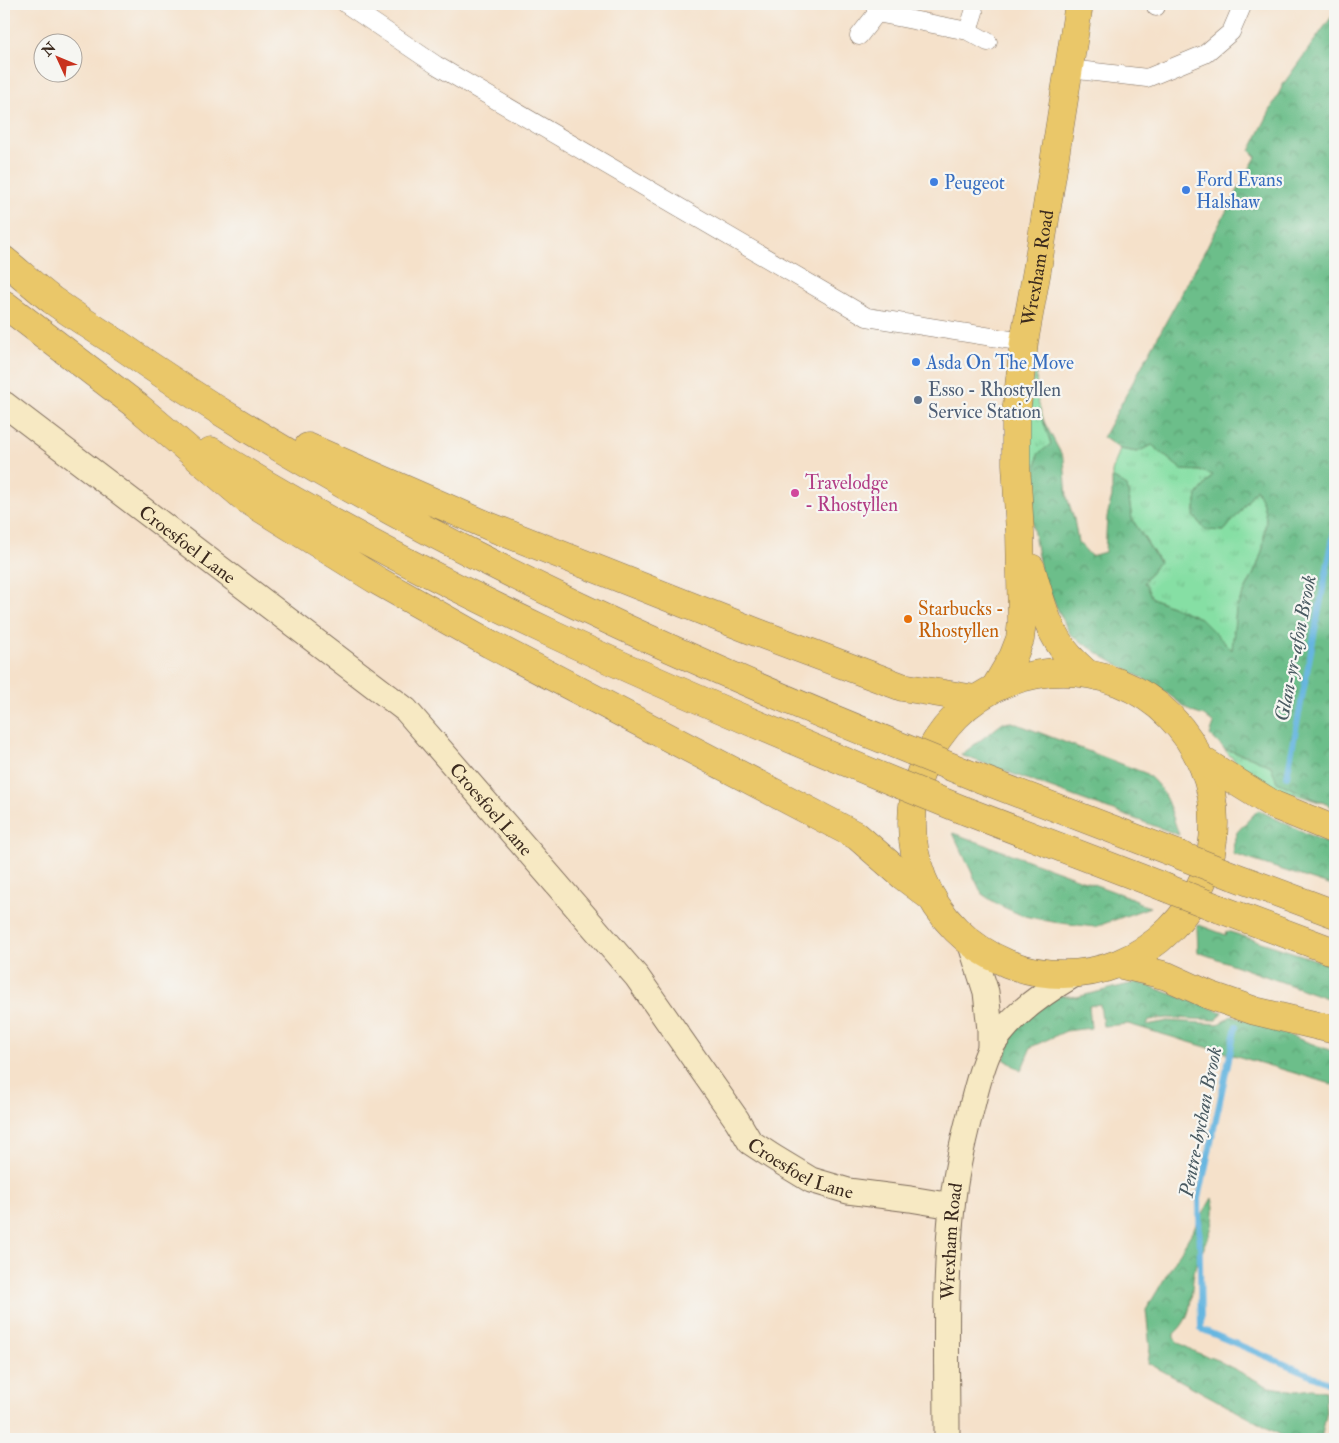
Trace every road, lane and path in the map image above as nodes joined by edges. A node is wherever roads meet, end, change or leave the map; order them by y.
1 (346, 4) edge
2 (1078, 4) edge
3 (1243, 4) edge
4 (876, 8) edge
5 (974, 12) dead end
6 (968, 31) junction
7 (859, 36) dead end
8 (988, 42) dead end
9 (1069, 69) junction
10 (4, 260) edge
11 (4, 304) edge
12 (1024, 342) junction
13 (201, 400) junction
14 (4, 404) edge
15 (137, 406) junction
16 (1020, 533) junction
17 (1086, 672) junction
18 (985, 693) junction
19 (1203, 761) junction
20 (1335, 830) edge
21 (932, 898) junction
22 (1335, 914) edge
23 (970, 942) junction
24 (1335, 952) edge
25 (1118, 964) junction
26 (1074, 974) junction
27 (1335, 1030) edge
28 (990, 1049) junction
29 (952, 1206) junction
30 (947, 1439) edge

1 - 12 street
2 - 9 main road, Wrexham Road
3 - 9 street
4 - 6 street
4 - 7 street
5 - 6 street
6 - 8 street
9 - 12 main road, Wrexham Road
10 - 13 main road
11 - 15 main road
12 - 16 main road, Wrexham Road
13 - 18 main road
13 - 22 main road, bridge
14 - 29 main road, Croesfoel Lane
15 - 21 main road
15 - 24 main road, bridge
16 - 17 main road, Wrexham Road
16 - 18 main road, Wrexham Road
17 - 18 main road
17 - 19 main road
18 - 21 main road
19 - 20 main road
19 - 25 main road
21 - 23 main road
23 - 26 main road
23 - 28 main road, Wrexham Road
25 - 26 main road
25 - 27 main road
26 - 28 main road, Wrexham Road
28 - 29 main road, Wrexham Road
29 - 30 main road, Wrexham Road

